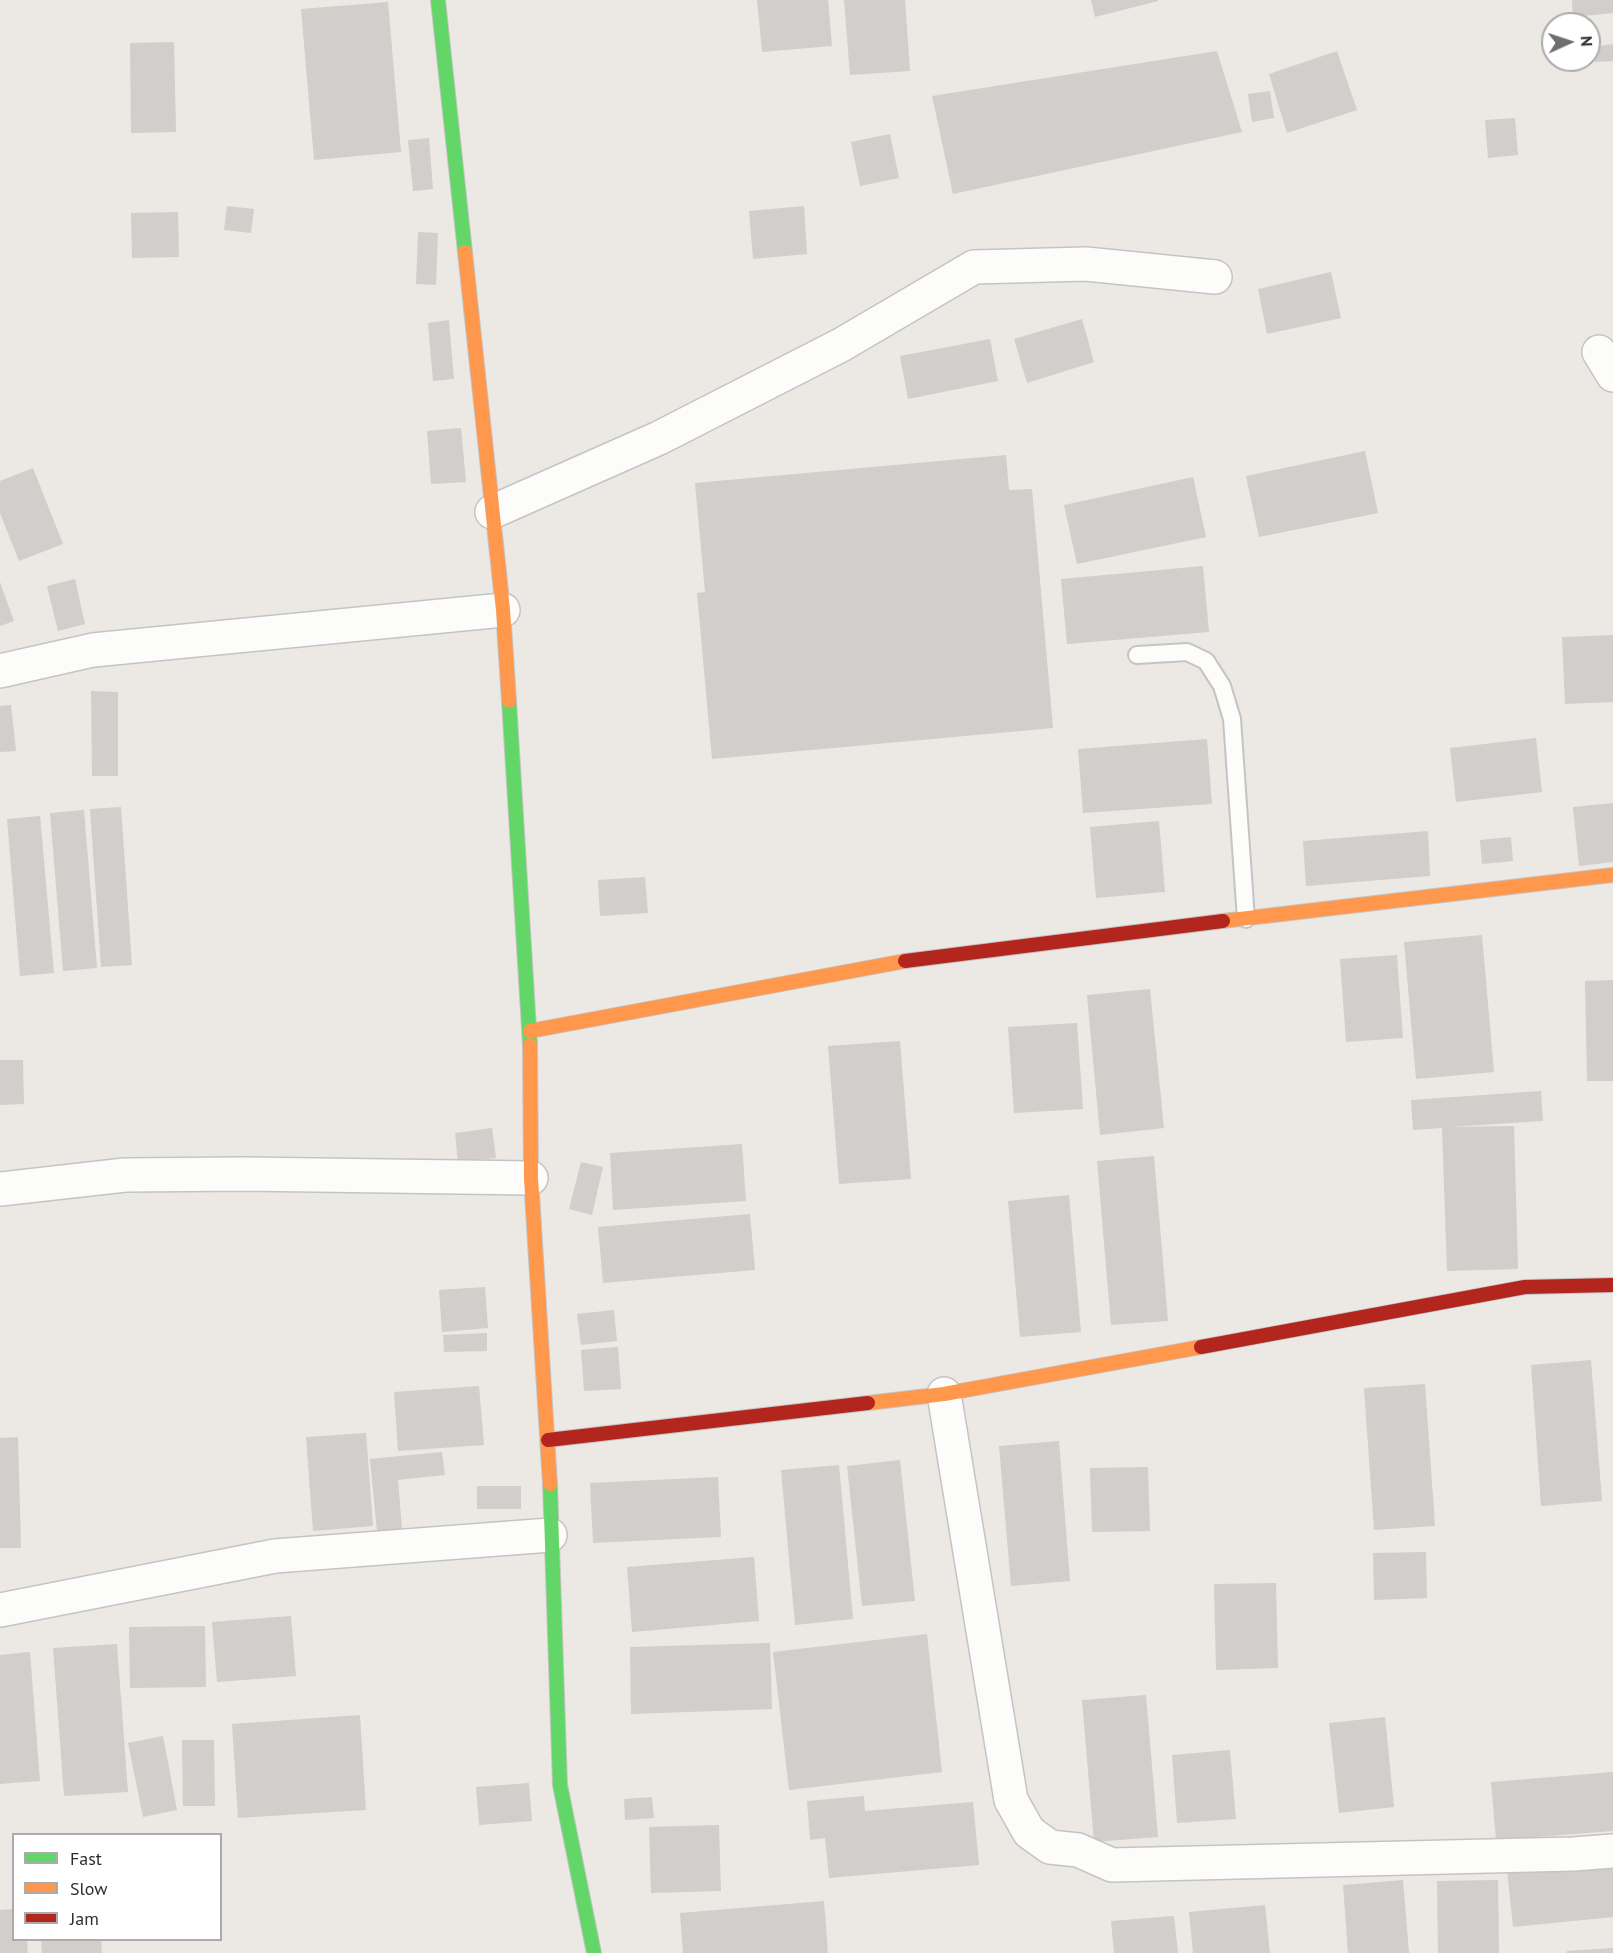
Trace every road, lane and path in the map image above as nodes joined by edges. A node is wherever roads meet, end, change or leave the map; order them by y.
1 (438, 0) edge
2 (1215, 277) dead end
3 (492, 512) junction
4 (503, 610) junction
5 (1137, 655) dead end
6 (0, 671) edge
7 (1613, 875) edge
8 (1246, 919) junction
9 (530, 1031) junction
10 (531, 1178) junction
11 (0, 1189) edge
12 (1613, 1285) edge
13 (944, 1394) junction
14 (548, 1440) junction
15 (550, 1535) junction
16 (0, 1610) edge
17 (1613, 1851) edge
18 (594, 1953) edge

1 - 3 street
2 - 3 street
3 - 4 street
4 - 6 street
4 - 9 street
5 - 8 lane
7 - 8 street
8 - 9 street
9 - 10 street
10 - 11 street
10 - 14 street
12 - 13 street
13 - 14 street
13 - 17 street
14 - 15 street
15 - 16 street
15 - 18 street

